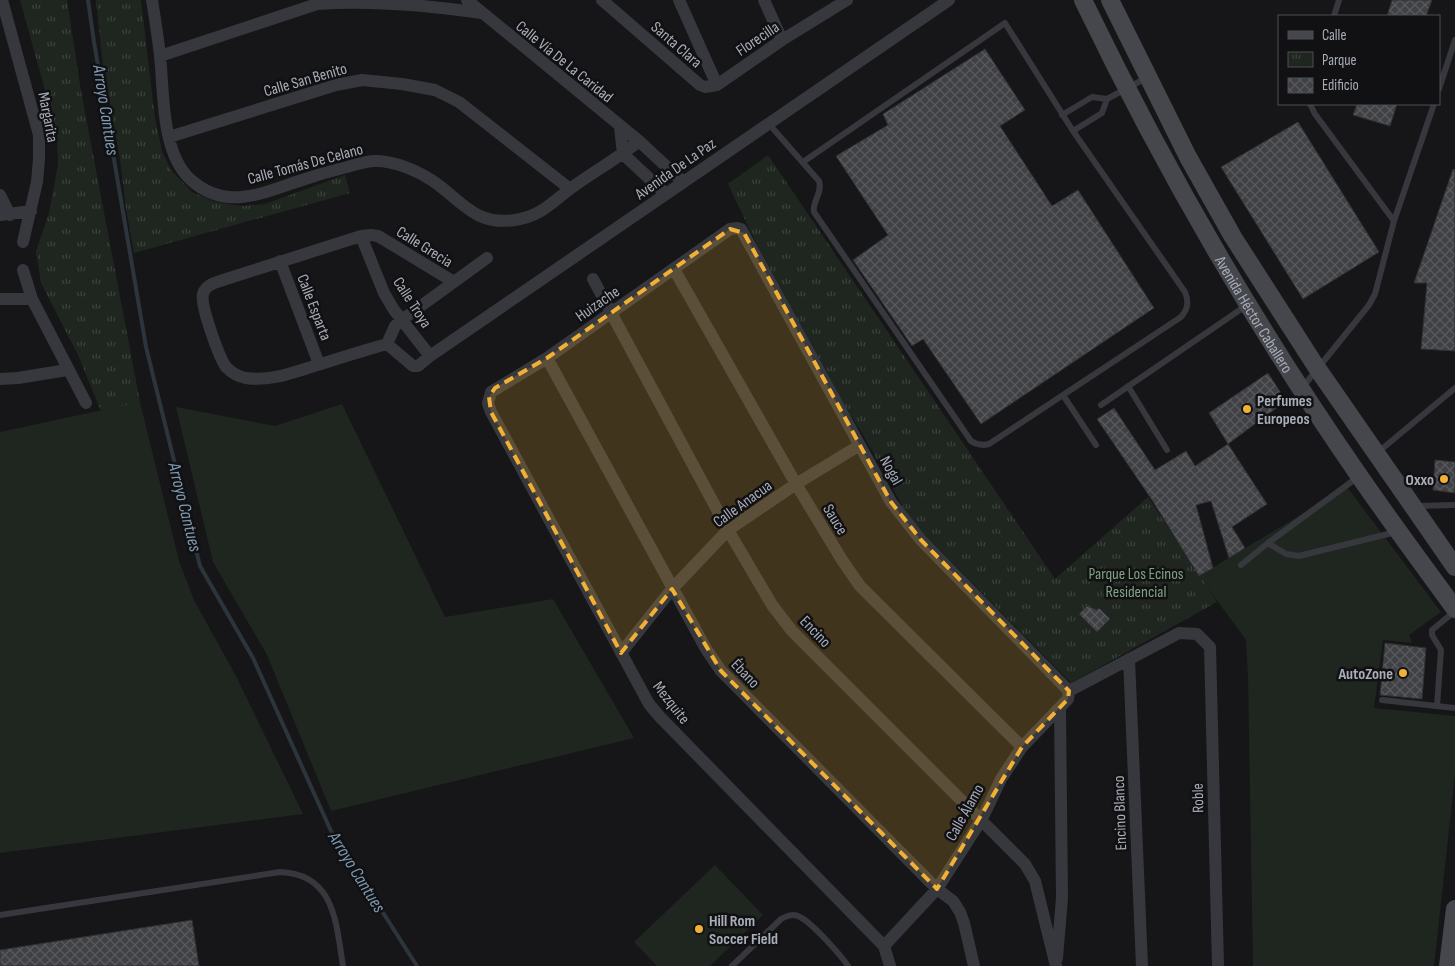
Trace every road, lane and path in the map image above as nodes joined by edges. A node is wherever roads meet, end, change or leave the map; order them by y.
1 (2, 0) edge
2 (152, 0) edge
3 (467, 0) edge
4 (602, 0) edge
5 (679, 0) edge
6 (764, 0) edge
7 (847, 0) edge
8 (949, 0) edge
9 (1083, 0) edge
10 (1110, 0) edge
11 (1339, 0) edge
12 (931, 5) edge
13 (481, 13) junction
14 (1334, 15) edge
15 (782, 40) junction
16 (1455, 40) edge
17 (160, 56) junction
18 (1147, 77) junction
19 (714, 86) junction
20 (1440, 86) edge
21 (1126, 88) junction
22 (1106, 99) junction
23 (1310, 105) edge
24 (1434, 105) edge
25 (1062, 115) junction
26 (768, 124) junction
27 (620, 127) junction
28 (1073, 131) junction
29 (169, 137) junction
30 (639, 141) junction
31 (623, 154) junction
32 (803, 162) junction
33 (683, 182) junction
34 (570, 189) junction
35 (0, 194) edge
36 (666, 194) junction
37 (31, 211) junction
38 (5, 215) edge
39 (1394, 221) junction
40 (737, 228) joint
41 (361, 236) junction
42 (23, 242) dead end
43 (487, 258) dead end
44 (280, 261) junction
45 (674, 269) junction
46 (23, 270) dead end
47 (593, 279) dead end
48 (454, 282) junction
49 (32, 298) junction
50 (0, 299) edge
51 (1248, 304) junction
52 (612, 312) junction
53 (403, 320) junction
54 (387, 344) junction
55 (547, 358) junction
56 (426, 360) junction
57 (319, 364) junction
58 (1317, 368) junction
59 (67, 370) junction
60 (18, 378) junction
61 (0, 379) edge
62 (0, 386) edge
63 (1128, 386) junction
64 (1455, 388) edge
65 (1302, 389) junction
66 (1063, 394) junction
67 (86, 403) dead end
68 (1101, 405) dead end
69 (491, 412) joint
70 (860, 445) junction
71 (1096, 446) dead end
72 (1167, 450) dead end
73 (1376, 454) junction
74 (1359, 476) junction
75 (796, 484) junction
76 (1455, 505) edge
77 (1413, 506) junction
78 (728, 530) junction
79 (1398, 532) junction
80 (1268, 542) junction
81 (1453, 561) edge
82 (1241, 565) dead end
83 (672, 589) junction
84 (1455, 610) edge
85 (621, 653) junction
86 (1129, 660) junction
87 (1069, 691) junction
88 (1382, 700) dead end
89 (1437, 706) junction
90 (1060, 708) junction
91 (1455, 708) edge
92 (1022, 747) junction
93 (982, 819) junction
94 (937, 889) junction
95 (1455, 909) edge
96 (0, 914) edge
97 (884, 946) junction
98 (343, 966) edge
99 (732, 966) edge
100 (848, 966) edge
101 (890, 966) edge
102 (974, 966) edge
103 (1056, 966) edge
104 (1142, 966) edge
105 (1218, 966) edge
106 (1448, 966) edge

1 - 37 street, Margarita
2 - 17 street, Calle Tomás De Celano
3 - 13 street, Calle Vía De La Caridad
4 - 19 street, Santa Clara
5 - 19 street
6 - 15 street
7 - 15 street, Florecilla
8 - 12 street, Avenida De La Paz
9 - 21 main road, Avenida Héctor Caballero
10 - 18 main road, Avenida Héctor Caballero
11 - 14 lane
12 - 26 street, Avenida De La Paz
13 - 17 street
13 - 27 street, Calle Vía De La Caridad
15 - 19 street, Florecilla
16 - 20 lane
17 - 29 street, Calle Tomás De Celano
18 - 21 lane
18 - 58 main road, Avenida Héctor Caballero
21 - 22 lane
21 - 51 main road, Avenida Héctor Caballero
22 - 25 lane
22 - 28 lane
23 - 39 lane
24 - 39 lane
25 - 28 lane
25 - 32 lane
26 - 32 lane
26 - 33 street, Avenida De La Paz
27 - 30 street, Calle Vía De La Caridad
27 - 31 street
28 - 66 lane
29 - 34 street, Calle San Benito
29 - 34 street, Calle Tomás De Celano
30 - 31 street, Calle Tomás De Celano
30 - 33 street, Calle Vía De La Caridad
31 - 34 street, Calle Tomás De Celano
31 - 36 street
32 - 66 lane
33 - 36 street, Avenida De La Paz
35 - 38 street
36 - 56 street, Avenida De La Paz
37 - 38 street
37 - 42 street, Margarita
39 - 58 lane
40 - 45 street, Huizache
40 - 70 street, Nogal
41 - 44 street, Calle Grecia
41 - 48 street, Calle Grecia
41 - 53 street, Calle Troya
43 - 48 street
44 - 57 street, Calle Esparta
44 - 57 street, Calle Grecia
45 - 52 street, Huizache
45 - 75 street, Sauce
46 - 49 street
47 - 52 street, Encino
48 - 53 street, Calle Grecia
49 - 50 street
49 - 59 street
51 - 63 lane
51 - 65 main road, Avenida Héctor Caballero
52 - 55 street, Huizache
52 - 78 street, Encino
53 - 54 street, Calle Grecia
53 - 56 street, Calle Troya
54 - 56 street
54 - 57 street, Calle Grecia
55 - 69 street, Huizache
55 - 83 street, Ébano
58 - 65 lane
58 - 73 main road, Avenida Héctor Caballero
59 - 60 street
59 - 67 street
60 - 61 street
60 - 62 street
63 - 68 lane
63 - 72 lane
64 - 73 lane
65 - 74 main road, Avenida Héctor Caballero
66 - 71 lane
69 - 85 street, Mezquite
70 - 75 street, Calle Anacua
70 - 87 street, Nogal
73 - 77 main road, Avenida Héctor Caballero
74 - 79 main road, Avenida Héctor Caballero
74 - 80 lane
75 - 78 street, Calle Anacua
75 - 92 street, Sauce
76 - 77 lane
77 - 81 main road, Avenida Héctor Caballero
78 - 83 street, Calle Anacua
78 - 93 street, Encino
79 - 80 lane
79 - 84 main road, Avenida Héctor Caballero
80 - 82 lane
83 - 85 street, Calle Anacua
83 - 94 street, Ébano
84 - 89 lane
85 - 97 street, Mezquite
86 - 87 street
86 - 104 street, Encino Blanco
86 - 105 street, Roble
87 - 90 street, Calle Álamo
88 - 89 lane
89 - 91 lane
90 - 92 street, Calle Álamo
90 - 103 street
92 - 93 street, Calle Álamo
93 - 94 street, Calle Álamo
93 - 103 street, Encino
94 - 97 street, Calle Álamo
94 - 102 street, Ébano
95 - 106 main road
96 - 98 lane
97 - 101 street, Mezquite
99 - 100 lane

